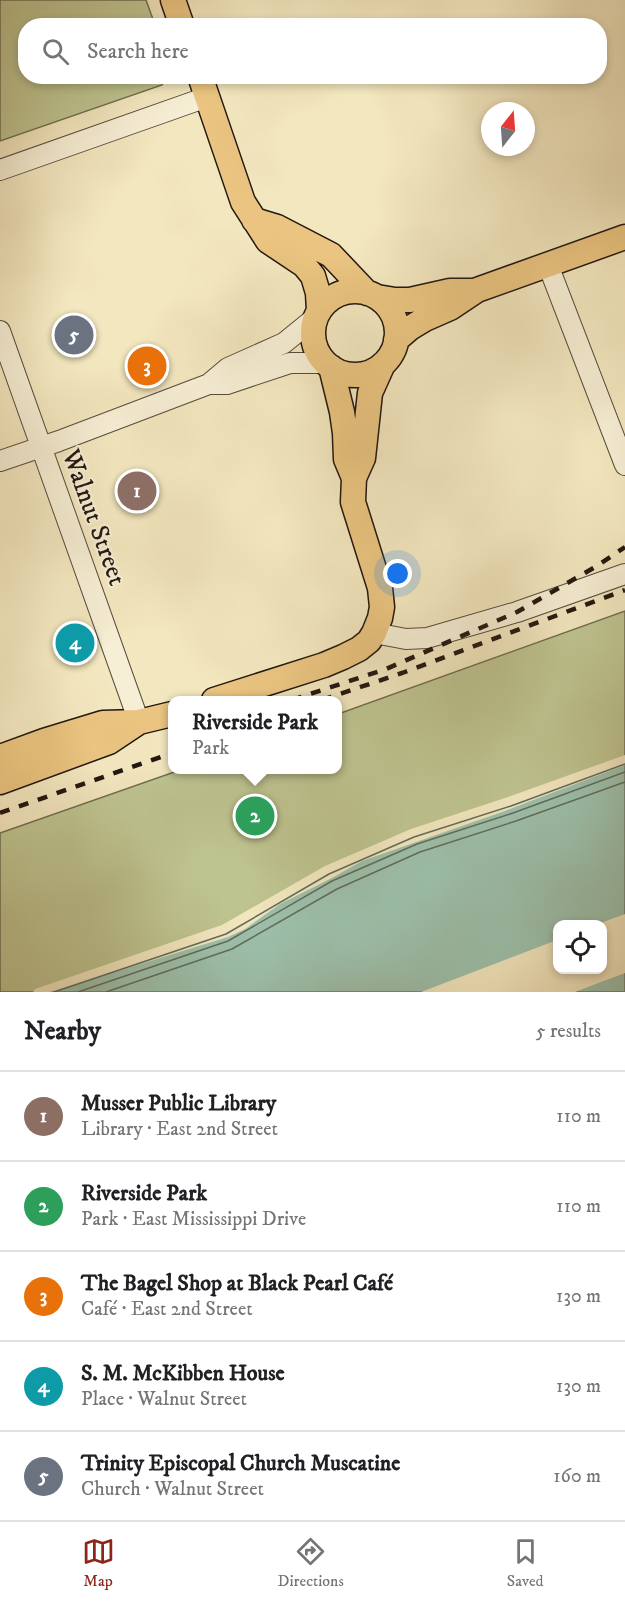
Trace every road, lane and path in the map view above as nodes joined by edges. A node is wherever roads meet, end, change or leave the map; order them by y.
1 (173, 0) edge
2 (179, 18) edge
3 (203, 87) edge
4 (0, 170) edge
5 (254, 220) junction
6 (625, 237) edge
7 (548, 265) junction
8 (477, 290) junction
9 (372, 295) junction
10 (317, 314) junction
11 (0, 331) edge
12 (396, 340) junction
13 (382, 364) junction
14 (328, 365) junction
15 (210, 384) junction
16 (41, 447) junction
17 (0, 461) edge
18 (625, 465) edge
19 (354, 478) junction
20 (625, 574) edge
21 (374, 633) junction
22 (227, 696) edge
23 (168, 715) edge
24 (140, 722) junction
25 (0, 757) edge
26 (0, 782) edge

1 - 2 main road
3 - 4 street
3 - 5 main road
5 - 9 main road
5 - 10 main road
6 - 7 main road
7 - 8 main road
7 - 18 street
8 - 9 main road
8 - 12 main road
9 - 10 main road
9 - 12 main road
10 - 14 main road
10 - 15 street
11 - 16 street, Walnut Street
12 - 13 main road
13 - 14 main road
13 - 19 main road
14 - 15 street
14 - 19 main road
15 - 16 street
16 - 17 street
16 - 24 street, Walnut Street
19 - 21 main road
20 - 21 street
21 - 22 main road
23 - 24 main road
24 - 25 main road
24 - 26 main road

